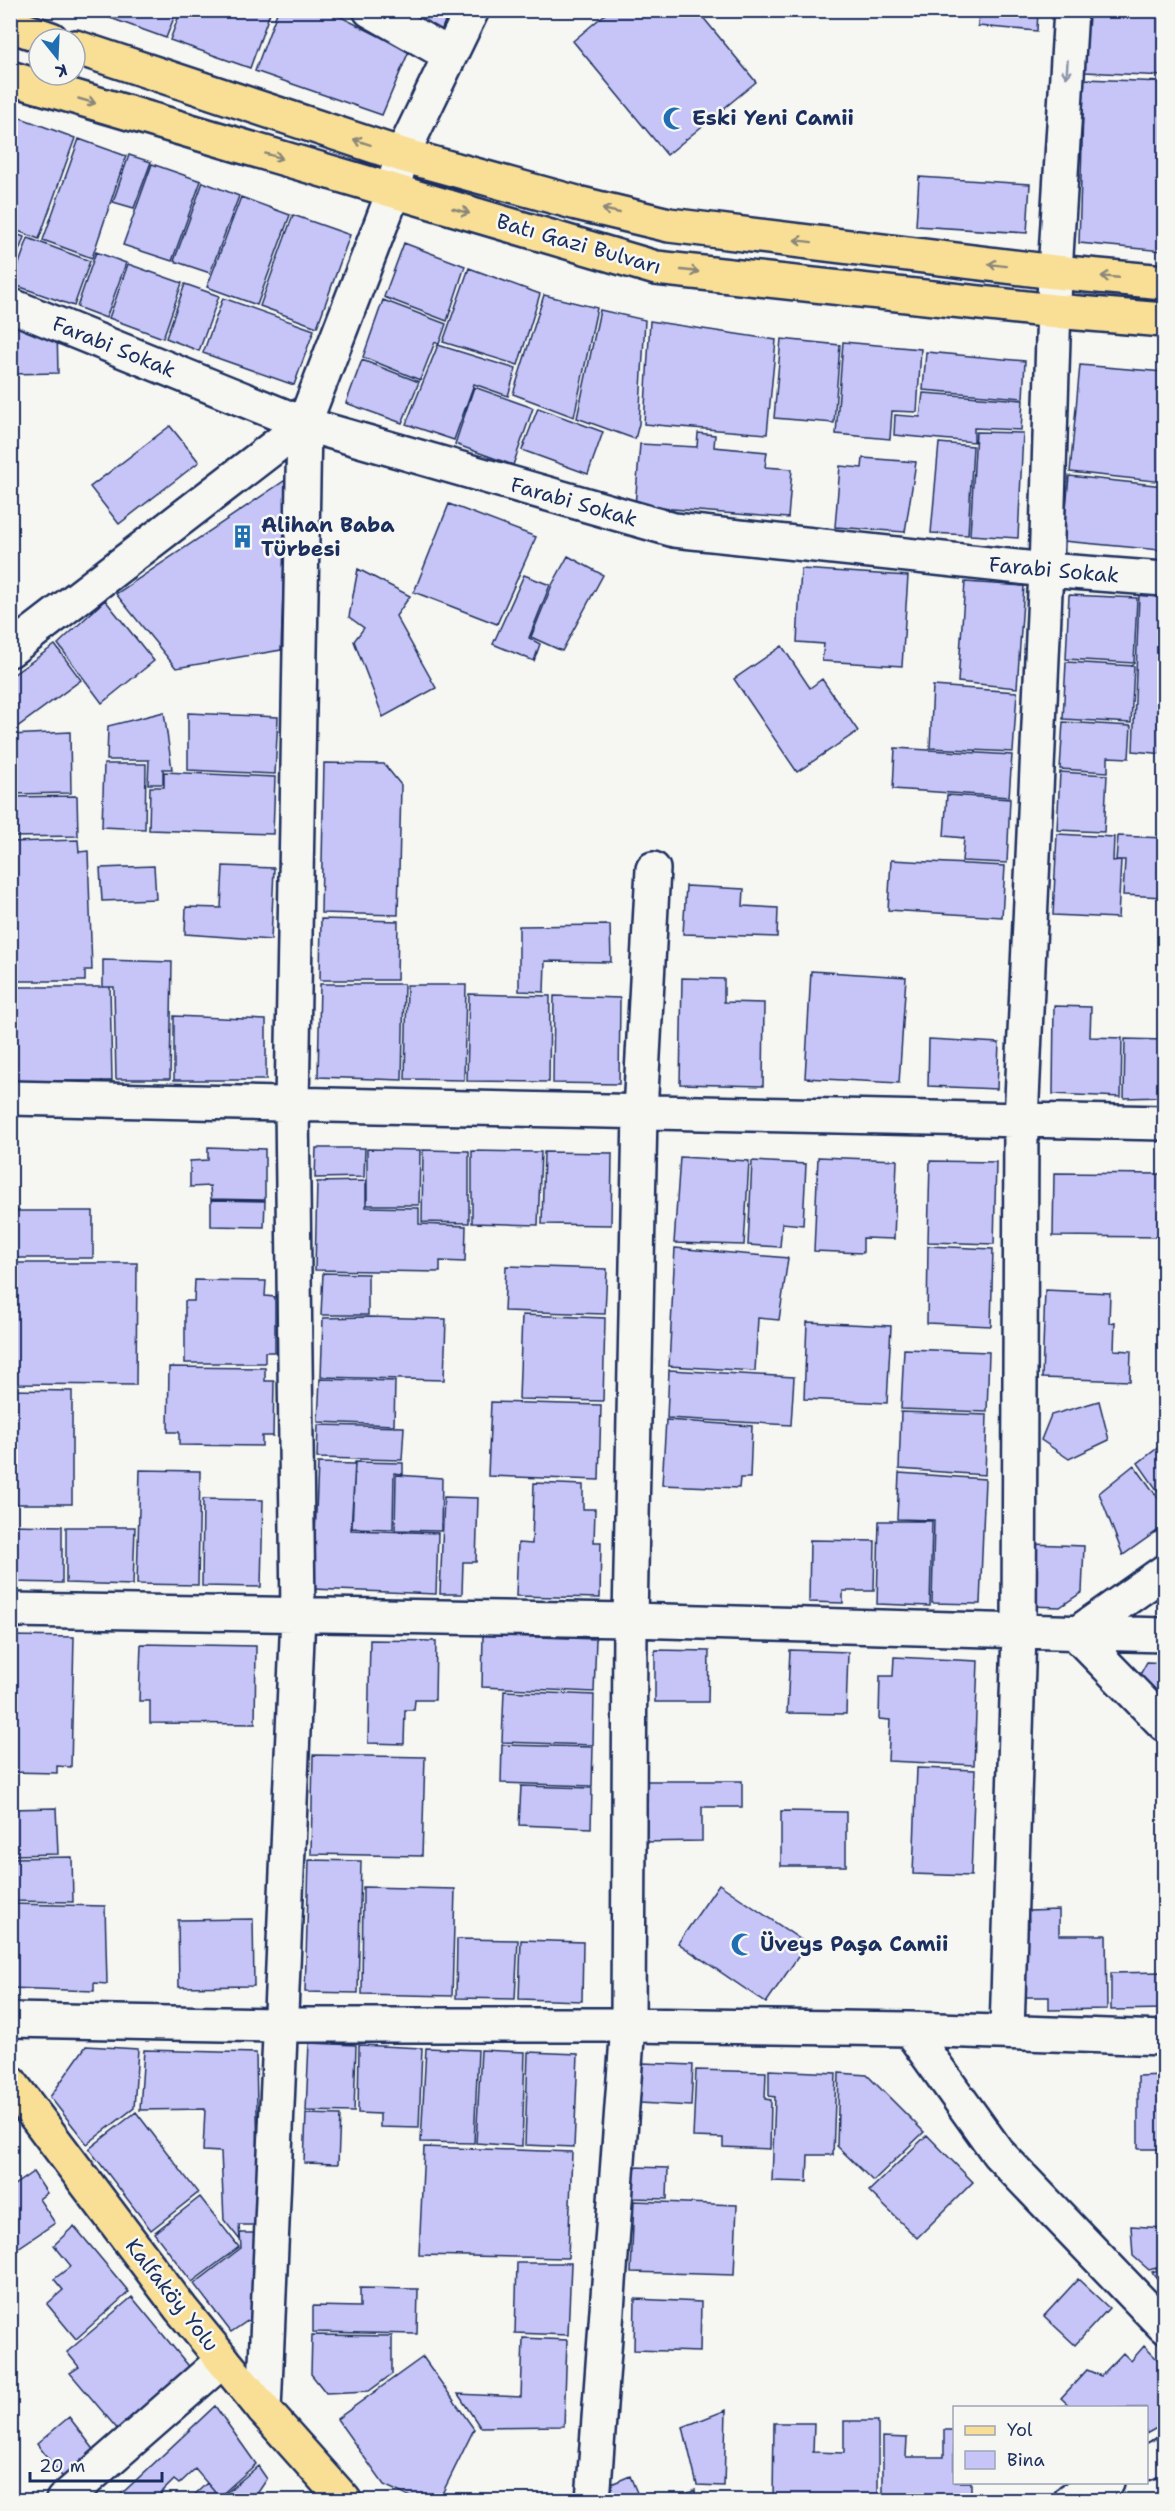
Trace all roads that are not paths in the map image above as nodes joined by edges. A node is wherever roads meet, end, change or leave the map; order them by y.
1 (370, 10) edge
2 (472, 10) edge
3 (1071, 10) edge
4 (10, 25) edge
5 (27, 31) edge
6 (87, 51) edge
7 (450, 55) junction
8 (10, 78) edge
9 (402, 155) junction
10 (393, 191) junction
11 (1055, 272) junction
12 (1164, 282) edge
13 (10, 305) edge
14 (1054, 311) junction
15 (1164, 320) edge
16 (304, 424) junction
17 (1047, 570) junction
18 (1164, 579) edge
19 (10, 650) edge
20 (653, 868) dead end
21 (10, 1098) edge
22 (292, 1104) junction
23 (640, 1112) junction
24 (1021, 1121) junction
25 (1164, 1123) edge
26 (1164, 1572) edge
27 (10, 1610) edge
28 (298, 1615) junction
29 (630, 1620) junction
30 (1019, 1632) junction
31 (1076, 1634) junction
32 (1164, 1635) edge
33 (1164, 1724) edge
34 (10, 2020) edge
35 (280, 2025) junction
36 (628, 2025) junction
37 (909, 2029) junction
38 (1007, 2032) junction
39 (1164, 2038) edge
40 (10, 2082) edge
41 (1164, 2326) edge
42 (223, 2360) junction
43 (264, 2410) junction
44 (1164, 2454) edge
45 (1148, 2462) edge
46 (1103, 2484) edge
47 (63, 2500) edge
48 (344, 2500) edge
49 (593, 2500) edge
50 (1071, 2500) edge

1 - 7 street
2 - 7 street
3 -> 11 street
4 - 5 main road
9 -> 6 main road, Batı Gazi Bulvarı
7 - 9 street
8 -> 10 main road, Batı Gazi Bulvarı
9 - 10 street
11 -> 9 main road, Batı Gazi Bulvarı
10 -> 14 main road, Batı Gazi Bulvarı
10 - 16 street
12 -> 11 main road, Batı Gazi Bulvarı
11 - 14 street
13 - 16 street, Farabi Sokak
14 - 15 main road, Batı Gazi Bulvarı
14 - 17 street
16 - 17 street, Farabi Sokak
16 - 19 street
16 - 22 street
17 - 18 street, Farabi Sokak
17 - 24 street
20 - 23 street
21 - 22 street
22 - 23 street
22 - 28 street
23 - 24 street
23 - 29 street
24 - 25 street
24 - 30 street
26 - 31 street
27 - 28 street
28 - 29 street
28 - 35 street
29 - 30 street
29 - 36 street
30 - 31 street
30 - 38 street
31 - 32 street
31 - 33 street
34 - 35 street
35 - 36 street
35 - 43 street
36 - 37 street
36 - 49 street
37 - 38 street
37 - 41 street
38 - 39 street
40 - 42 main road, Kalfaköy Yolu
42 - 43 main road, Kalfaköy Yolu
42 - 47 street
43 - 48 main road, Kalfaköy Yolu
44 - 45 street
46 - 50 street

